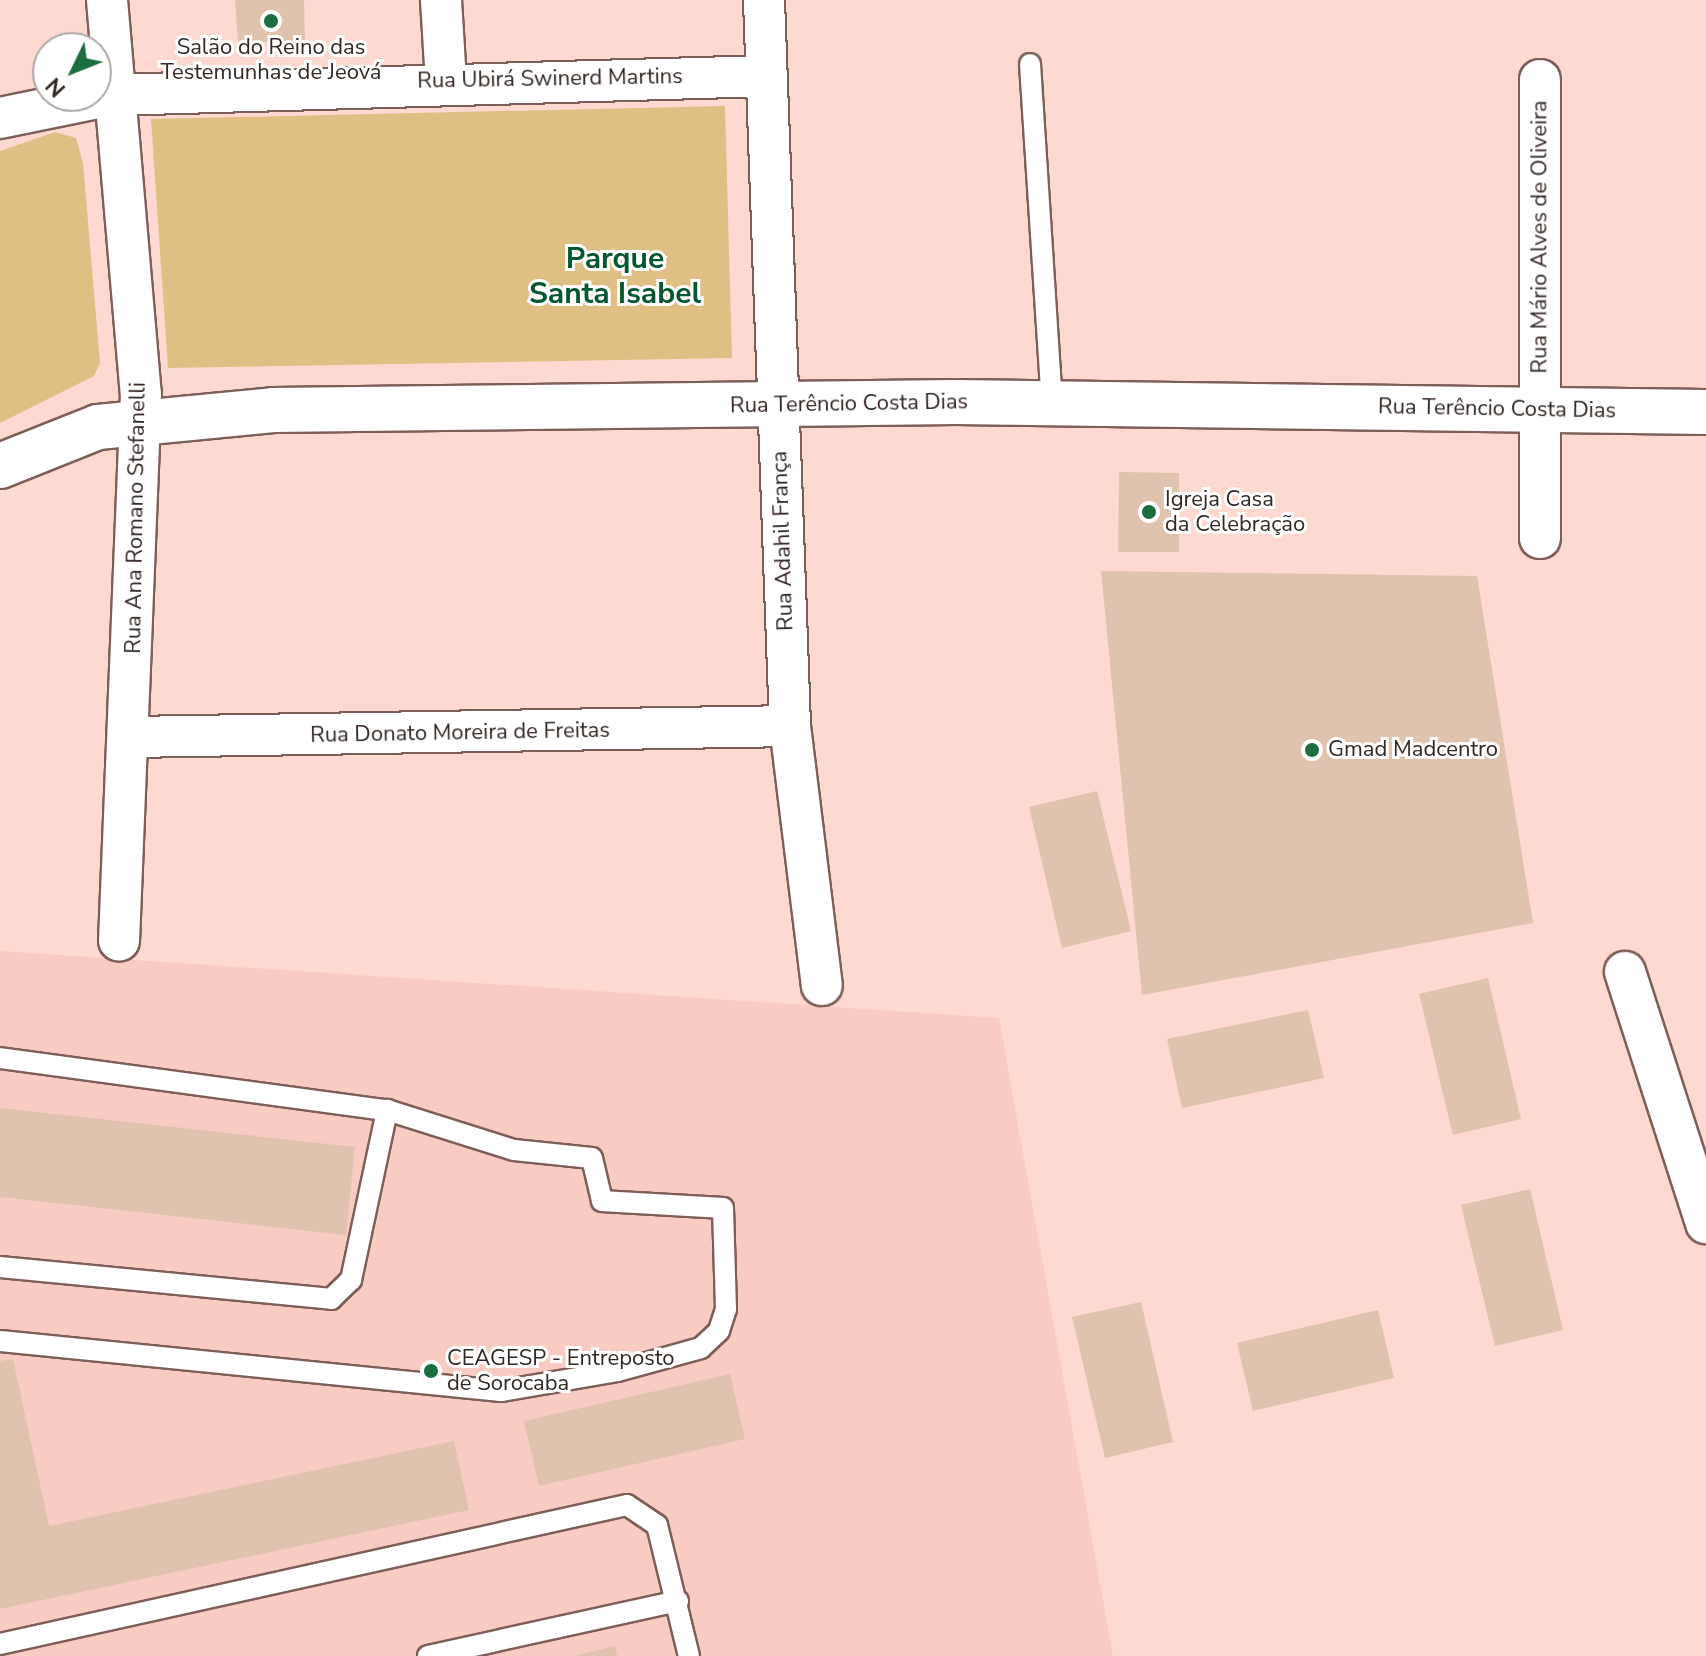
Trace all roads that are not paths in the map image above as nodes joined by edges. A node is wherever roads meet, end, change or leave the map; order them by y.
1 (107, 0) edge
2 (441, 0) edge
3 (764, 0) edge
4 (109, 32) edge
5 (1030, 64) dead end
6 (767, 76) junction
7 (1540, 80) dead end
8 (446, 81) junction
9 (112, 95) joint
10 (32, 111) edge
11 (0, 118) edge
12 (1052, 402) junction
13 (777, 406) junction
14 (1540, 409) junction
15 (1706, 412) edge
16 (141, 421) junction
17 (0, 466) edge
18 (1540, 538) dead end
19 (790, 726) junction
20 (130, 737) junction
21 (119, 941) dead end
22 (1625, 972) dead end
23 (822, 985) dead end
24 (0, 1058) edge
25 (387, 1110) junction
26 (1706, 1223) edge
27 (0, 1267) edge
28 (0, 1341) edge
29 (678, 1601) junction
30 (0, 1644) edge
31 (428, 1656) edge
32 (689, 1656) edge

1 - 4 street, Rua Ana Romano Stefanelli
2 - 8 street
3 - 6 street, Rua Adahil França
5 - 12 lane
6 - 8 street, Rua Ubirá Swinerd Martins
6 - 13 street, Rua Adahil França
7 - 14 street, Rua Mário Alves de Oliveira
8 - 9 street, Rua Ubirá Swinerd Martins
9 - 16 street, Rua Ana Romano Stefanelli
10 - 11 street, Rua Ubirá Swinerd Martins
12 - 13 street, Rua Terêncio Costa Dias
12 - 14 street, Rua Terêncio Costa Dias
13 - 16 street, Rua Terêncio Costa Dias
13 - 19 street, Rua Adahil França
14 - 15 street, Rua Terêncio Costa Dias
14 - 18 street, Rua Mário Alves de Oliveira
16 - 17 street, Rua Terêncio Costa Dias
16 - 20 street, Rua Ana Romano Stefanelli
19 - 20 street, Rua Donato Moreira de Freitas
19 - 23 street, Rua Adahil França
20 - 21 street, Rua Ana Romano Stefanelli
22 - 26 street
24 - 25 lane
25 - 27 lane
25 - 28 lane
29 - 30 lane
29 - 31 lane
29 - 32 lane

